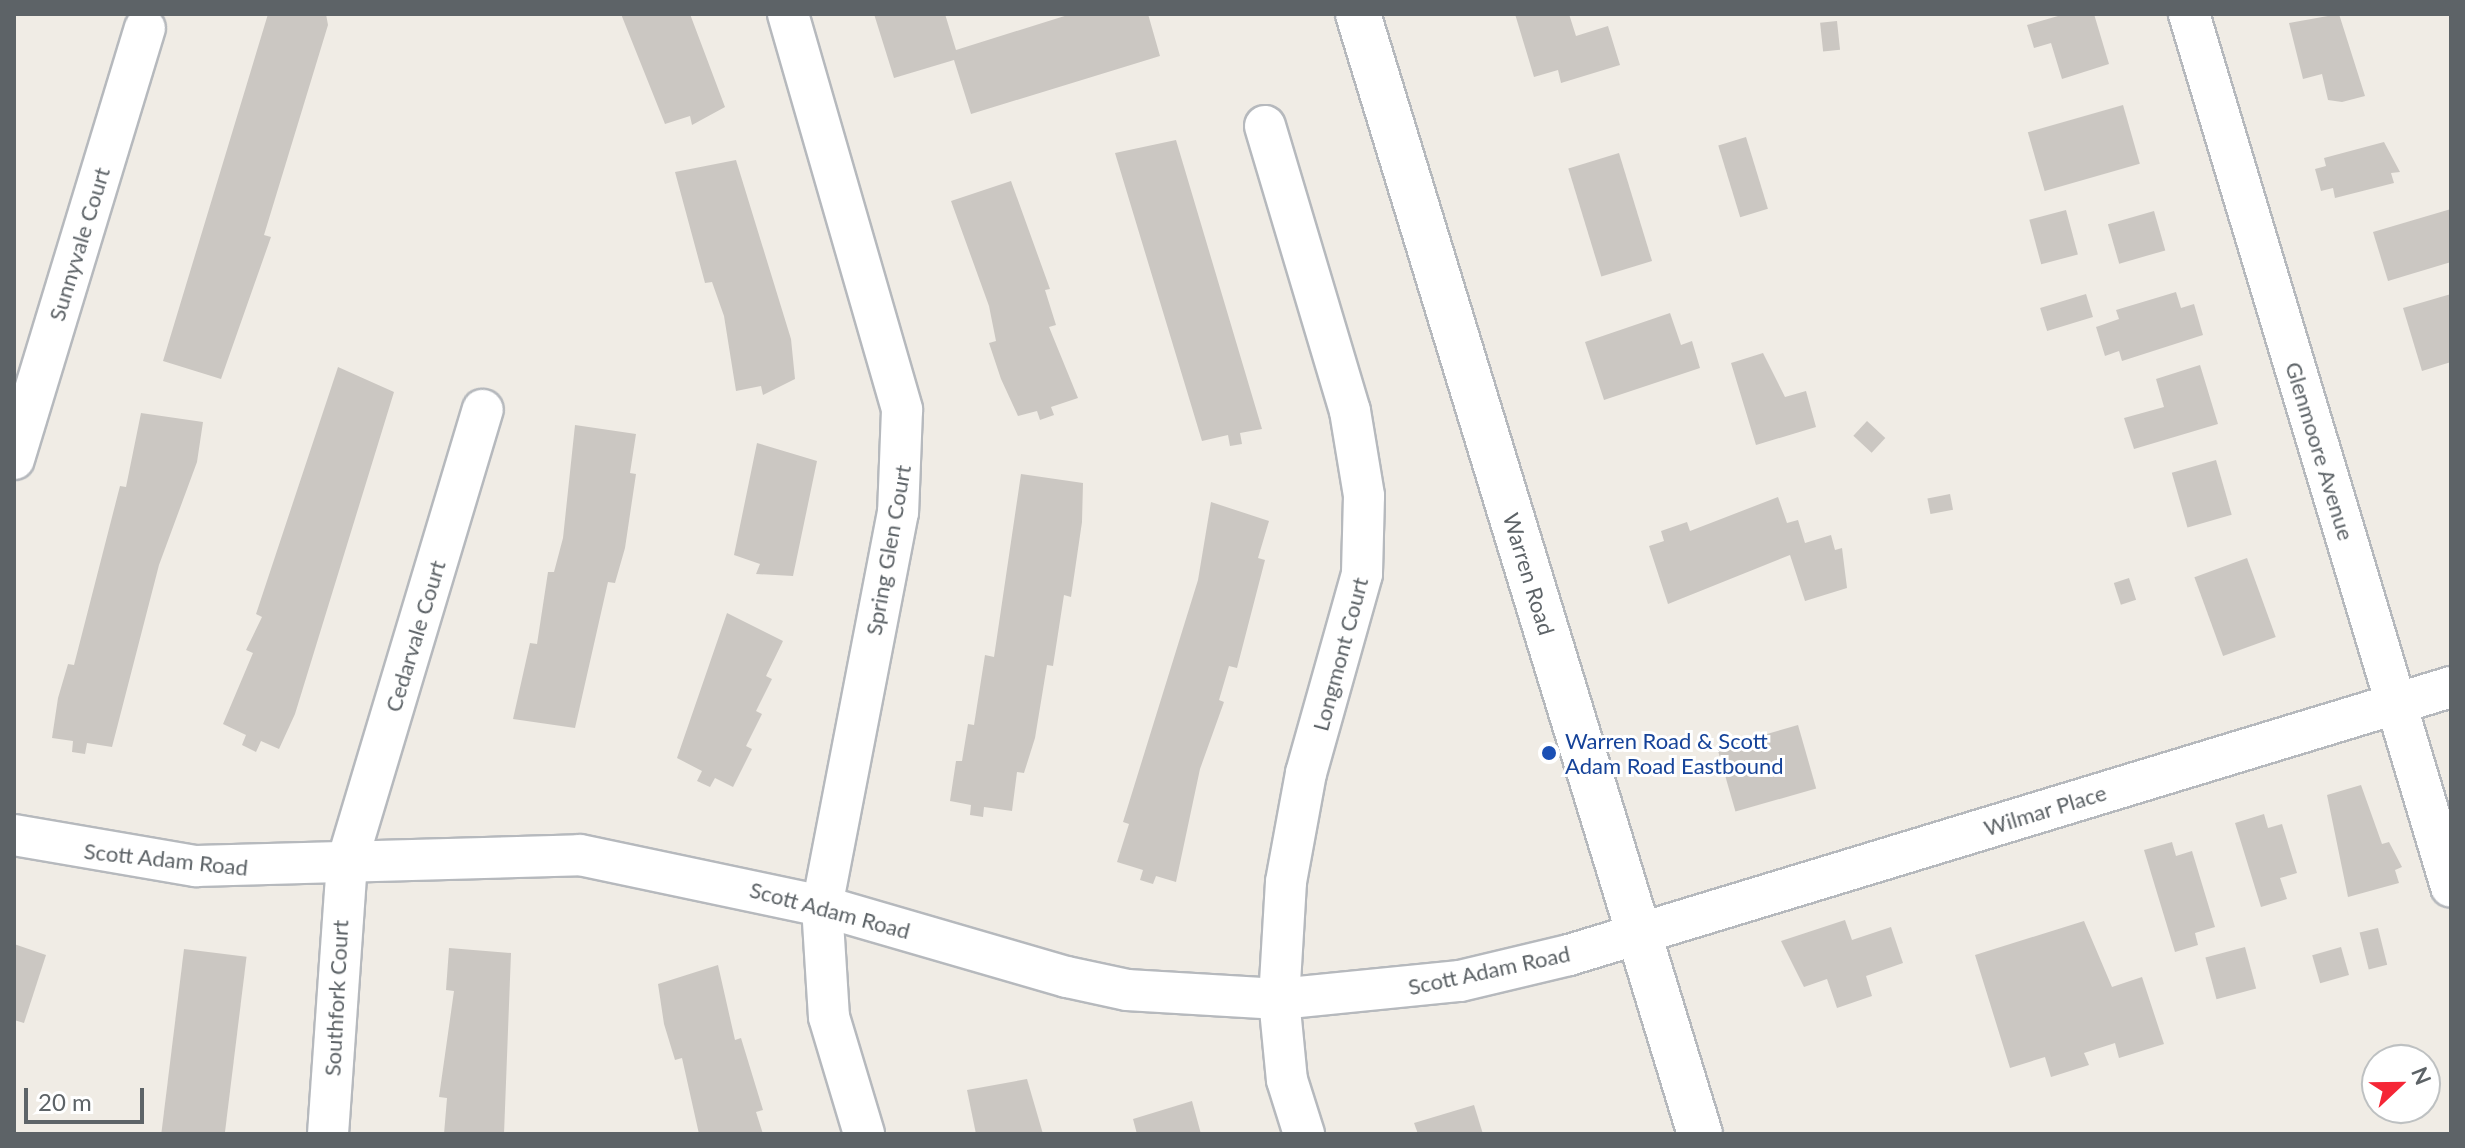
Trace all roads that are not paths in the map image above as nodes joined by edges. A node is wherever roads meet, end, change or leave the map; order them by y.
1 (788, 14) edge
2 (1358, 14) edge
3 (2189, 14) edge
4 (145, 28) dead end
5 (1265, 126) dead end
6 (483, 410) dead end
7 (14, 459) edge
8 (2451, 687) edge
9 (2396, 704) junction
10 (14, 835) edge
11 (347, 862) junction
12 (2451, 887) edge
13 (822, 906) junction
14 (1639, 934) junction
15 (1279, 999) junction
16 (328, 1134) edge
17 (864, 1134) edge
18 (1304, 1134) edge
19 (1700, 1134) edge

1 - 13 street, Spring Glen Court
2 - 14 street, Warren Road
3 - 9 street, Glenmoore Avenue
4 - 7 street, Sunnyvale Court
5 - 15 street, Longmont Court
6 - 11 street, Cedarvale Court
8 - 9 street, Wilmar Place
9 - 12 street, Glenmoore Avenue
9 - 14 street, Wilmar Place
10 - 11 street, Scott Adam Road
11 - 13 street, Scott Adam Road
11 - 16 street, Southfork Court
13 - 15 street, Scott Adam Road
13 - 17 street, Spring Glen Court
14 - 15 street, Scott Adam Road
14 - 19 street, Warren Road
15 - 18 street, Longmont Court

